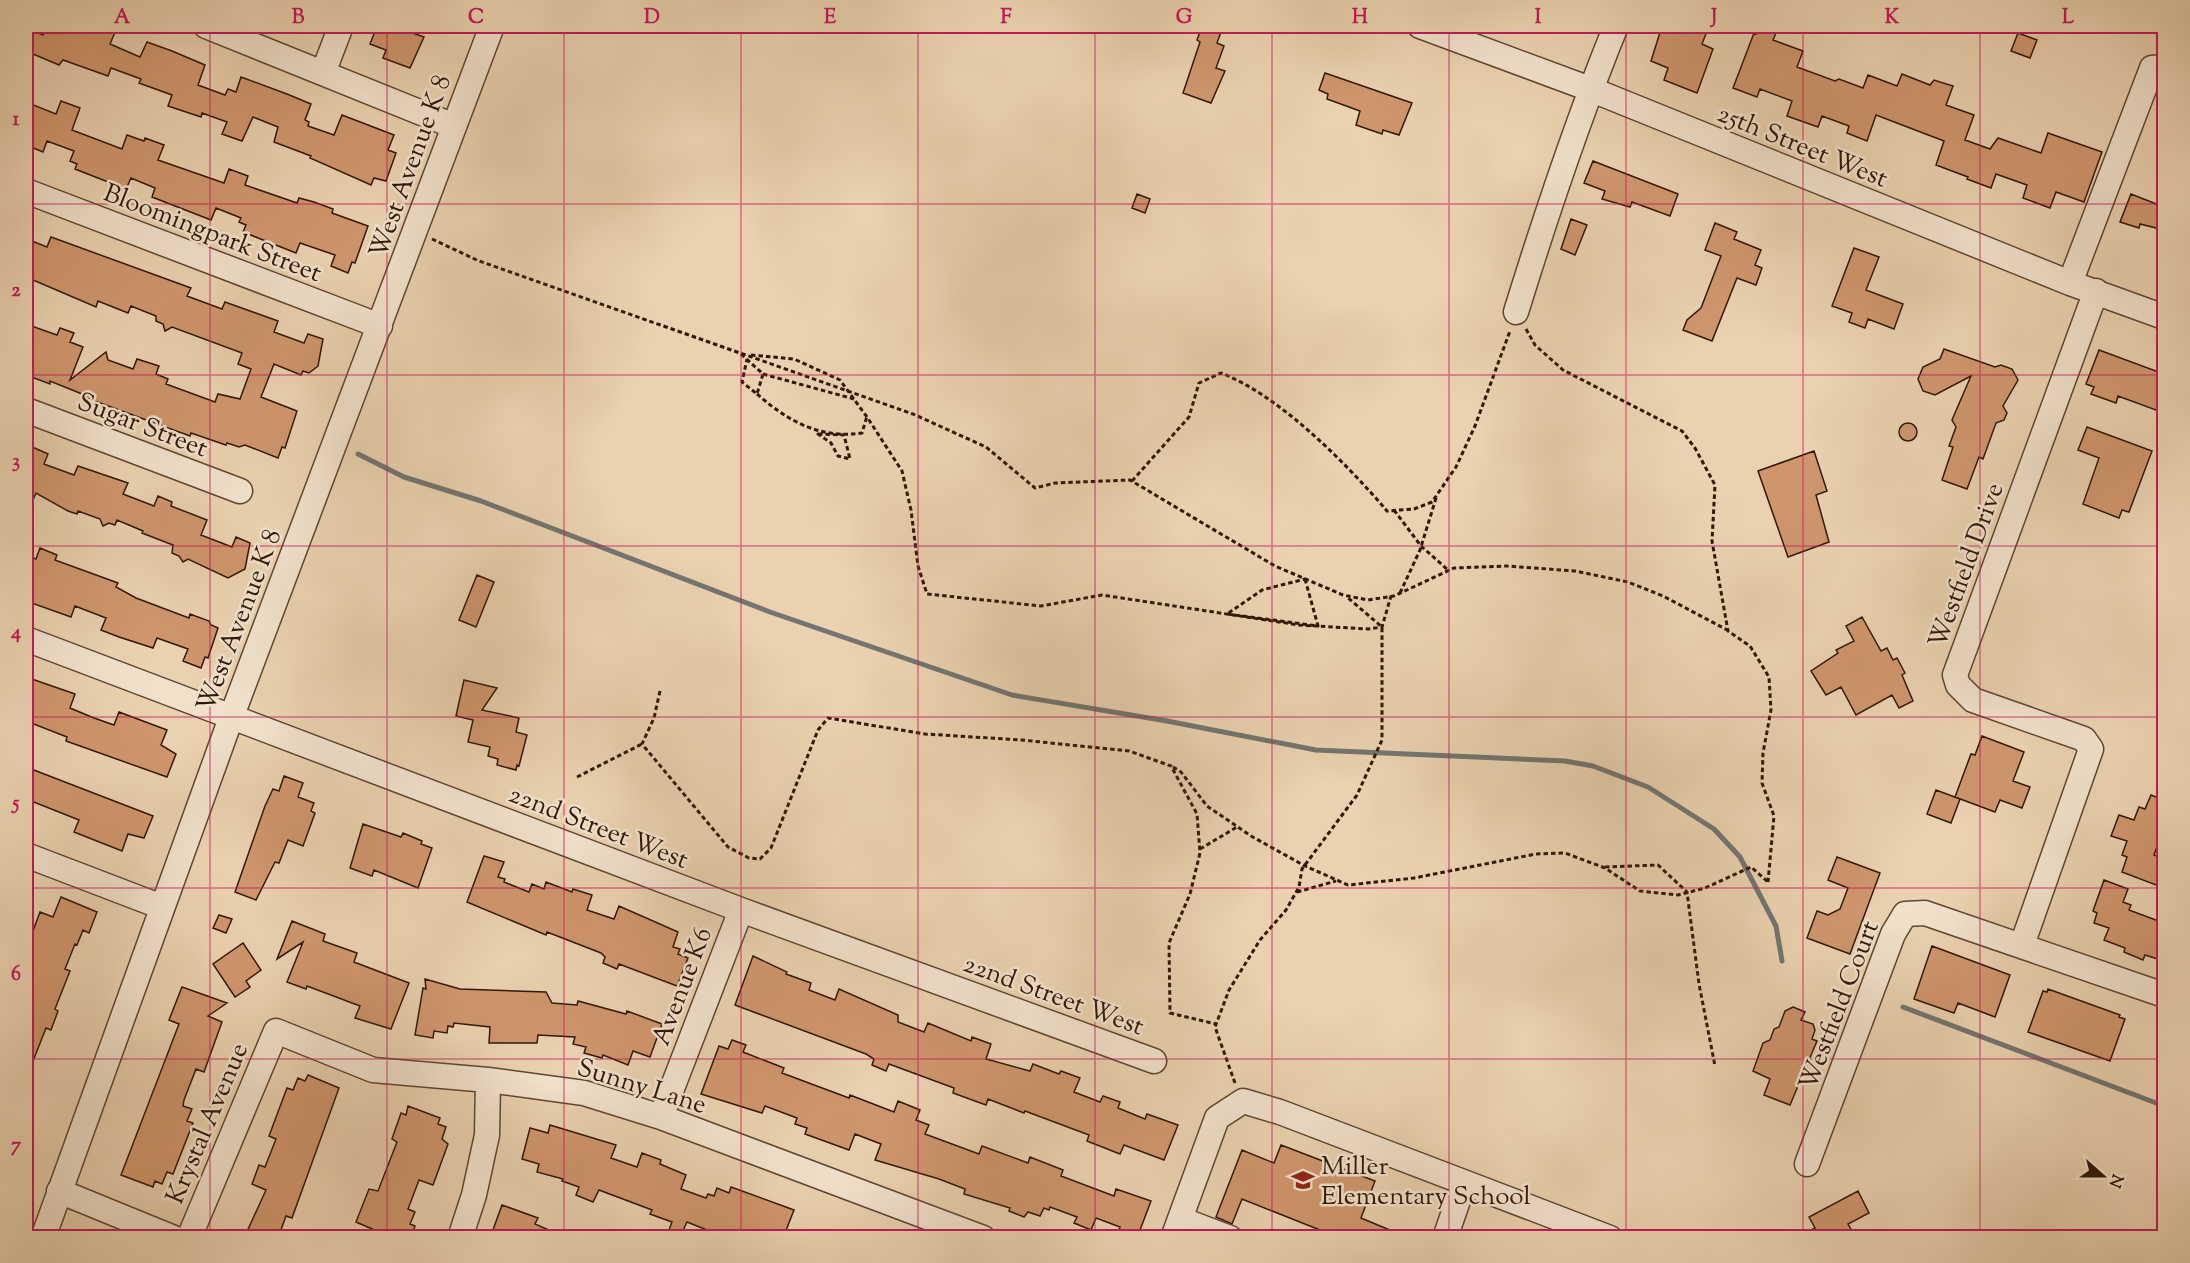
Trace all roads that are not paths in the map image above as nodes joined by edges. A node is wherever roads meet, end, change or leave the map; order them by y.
1 (206, 26) edge
2 (341, 26) edge
3 (492, 26) edge
4 (1420, 26) edge
5 (1616, 26) edge
6 (2164, 67) edge
7 (323, 73) junction
8 (1590, 89) junction
9 (454, 126) junction
10 (26, 191) edge
11 (2070, 283) junction
12 (2096, 291) junction
13 (1516, 312) road end
14 (2164, 317) edge
15 (380, 326) junction
16 (26, 410) edge
17 (240, 491) dead end
18 (26, 639) edge
19 (231, 718) junction
20 (26, 855) edge
21 (162, 907) junction
22 (741, 910) junction
23 (2022, 945) junction
24 (2164, 995) edge
25 (276, 1031) joint
26 (1154, 1061) dead end
27 (488, 1080) junction
28 (661, 1117) junction
29 (1807, 1164) dead end
30 (1464, 1183) junction
31 (59, 1191) junction
32 (1176, 1228) edge
33 (43, 1238) edge
34 (174, 1238) edge
35 (189, 1238) edge
36 (460, 1238) edge
37 (983, 1238) edge
38 (1230, 1238) edge
39 (1445, 1238) edge
40 (1610, 1238) edge

1 - 7 street
2 - 7 street
3 - 9 street, West Avenue K 8
4 - 8 street, 25th Street West
5 - 8 street
6 - 11 street
7 - 9 street
8 - 11 street, 25th Street West
8 - 13 street
9 - 15 street, West Avenue K 8
10 - 15 street, Bloomingpark Street
11 - 12 street, 25th Street West
12 - 14 street, 25th Street West
12 - 23 street, Westfield Drive
15 - 19 street, West Avenue K 8
16 - 17 street, Sugar Street
18 - 19 street, 22nd Street West
19 - 21 street, West Avenue K 8
19 - 22 street, 22nd Street West
20 - 21 street
21 - 31 street, West Avenue K 8
22 - 26 street, 22nd Street West
22 - 28 street, Avenue K6
23 - 24 street
23 - 29 street, Westfield Court
25 - 27 street, Sunny Lane
25 - 35 street, Krystal Avenue
27 - 28 street, Sunny Lane
27 - 36 street
28 - 37 street, Sunny Lane
30 - 32 street
30 - 39 street
30 - 40 street
31 - 33 street, West Avenue K 8
31 - 34 street
32 - 38 street

